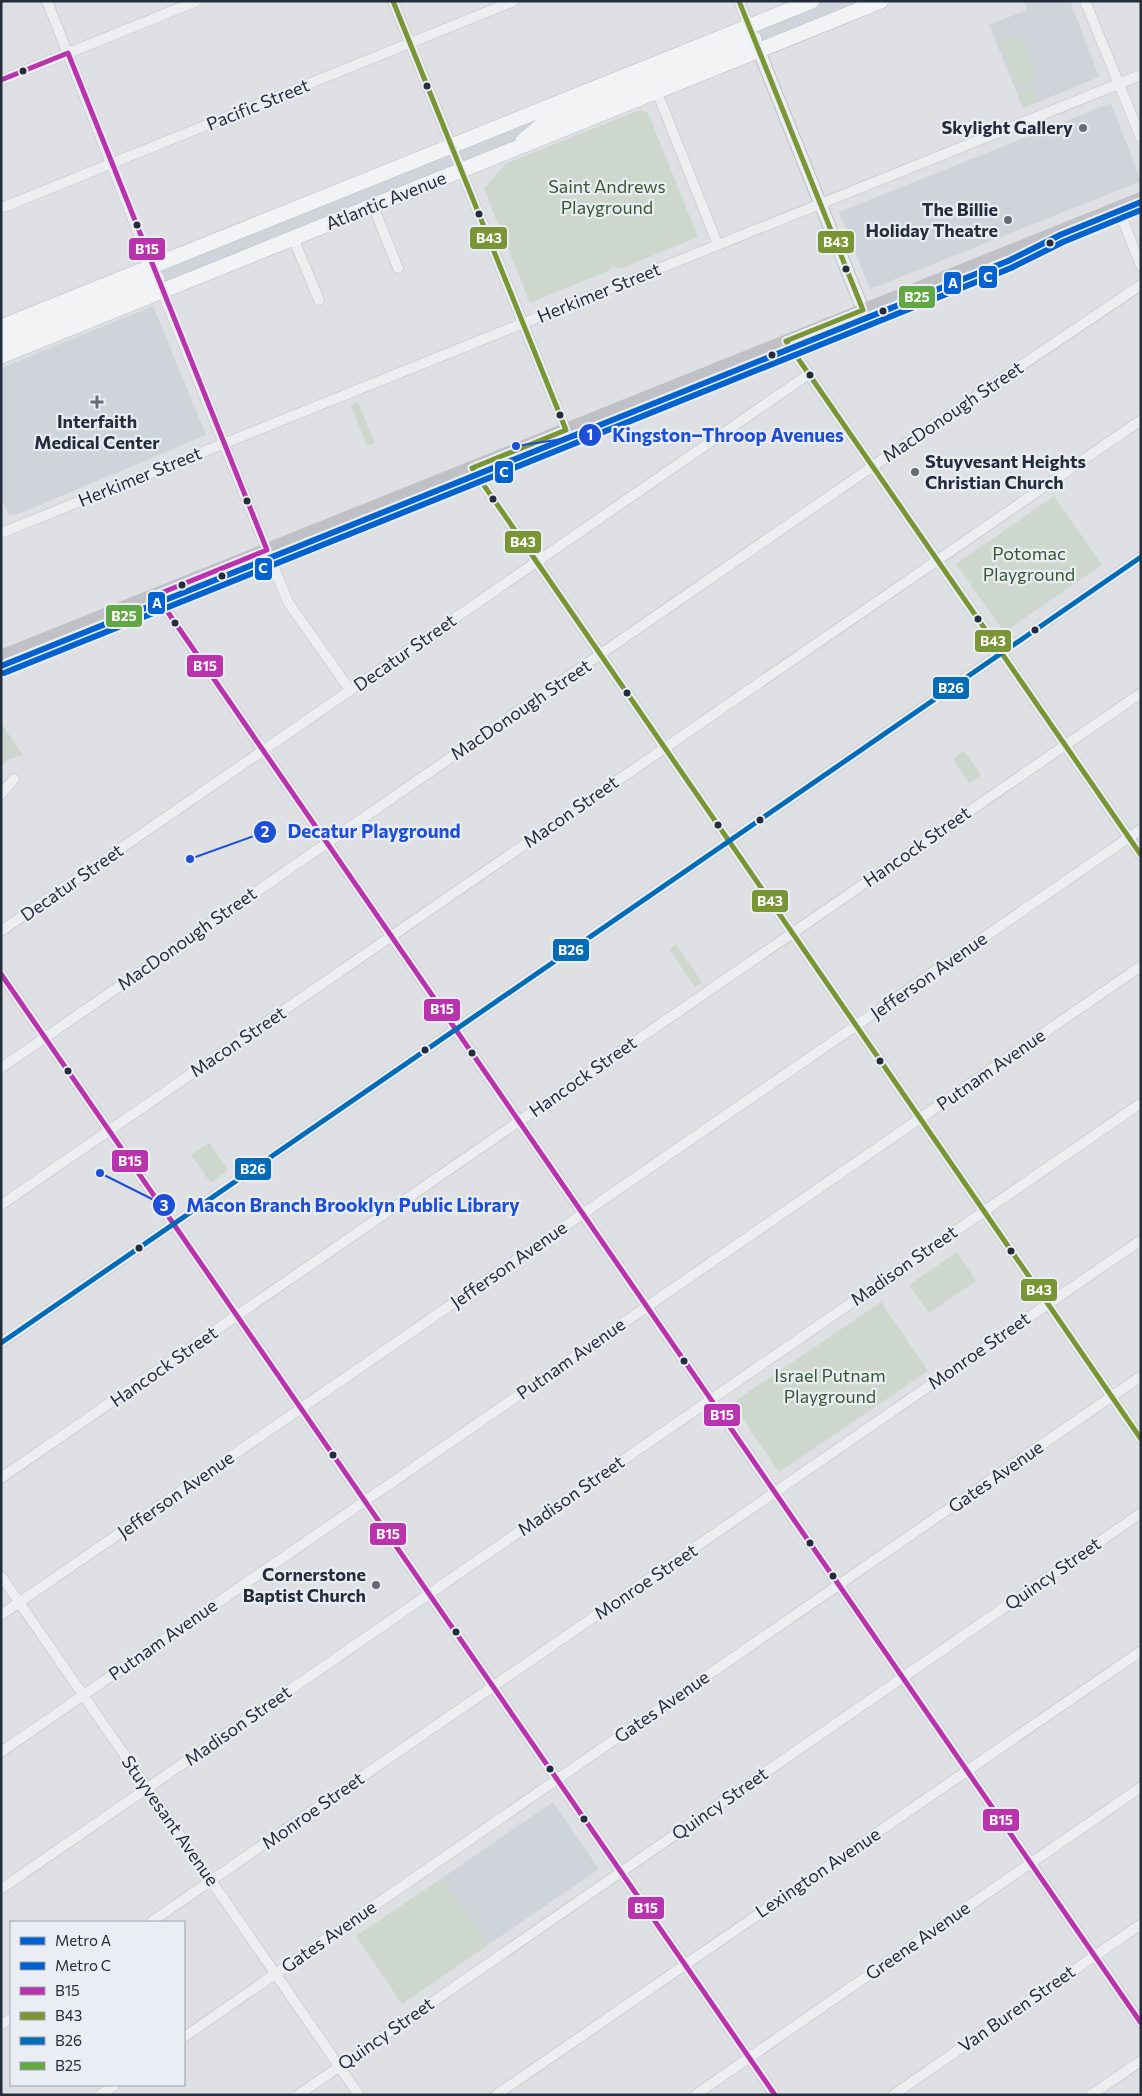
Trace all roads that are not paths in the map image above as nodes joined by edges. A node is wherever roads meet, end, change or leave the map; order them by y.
1 (47, 1) edge
2 (197, 1) edge
3 (393, 1) edge
4 (514, 1) edge
5 (739, 1) edge
6 (812, 1) edge
7 (881, 1) edge
8 (1085, 1) edge
9 (754, 39) junction
10 (410, 43) junction
11 (68, 53) junction
12 (1141, 75) edge
13 (1, 80) edge
14 (1119, 84) junction
15 (657, 92) junction
16 (1141, 138) edge
17 (451, 147) junction
18 (512, 150) junction
19 (112, 163) junction
20 (461, 171) junction
21 (1141, 199) edge
22 (821, 204) junction
23 (373, 206) junction
24 (1, 208) edge
25 (1118, 208) junction
26 (294, 238) junction
27 (718, 245) junction
28 (1141, 266) edge
29 (398, 268) dead end
30 (157, 279) junction
31 (1141, 285) edge
32 (319, 300) dead end
33 (863, 310) junction
34 (522, 324) junction
35 (1, 327) edge
36 (1, 341) edge
37 (786, 341) junction
38 (1, 356) edge
39 (809, 374) junction
40 (1141, 420) edge
41 (566, 430) junction
42 (224, 443) junction
43 (472, 468) junction
44 (872, 468) junction
45 (1, 533) edge
46 (267, 550) junction
47 (1141, 557) edge
48 (937, 560) junction
49 (536, 562) junction
50 (156, 595) junction
51 (1001, 653) junction
52 (600, 655) junction
53 (1, 657) edge
54 (350, 690) junction
55 (1141, 693) edge
56 (1065, 745) junction
57 (664, 748) junction
58 (264, 750) junction
59 (14, 779) dead end
60 (1, 794) edge
61 (1141, 829) edge
62 (1128, 838) junction
63 (729, 841) junction
64 (326, 844) junction
65 (1141, 856) edge
66 (1, 931) edge
67 (792, 933) junction
68 (391, 937) junction
69 (1141, 966) edge
70 (1, 974) edge
71 (856, 1026) junction
72 (456, 1030) junction
73 (45, 1038) junction
74 (1, 1068) edge
75 (1141, 1103) edge
76 (920, 1118) junction
77 (518, 1122) junction
78 (109, 1130) junction
79 (1, 1205) edge
80 (984, 1211) junction
81 (582, 1215) junction
82 (174, 1224) junction
83 (1141, 1240) edge
84 (1048, 1304) junction
85 (646, 1307) junction
86 (237, 1316) junction
87 (1, 1343) edge
88 (1141, 1376) edge
89 (1111, 1397) junction
90 (710, 1400) junction
91 (302, 1409) junction
92 (1141, 1440) edge
93 (1, 1478) edge
94 (775, 1494) junction
95 (365, 1501) junction
96 (1141, 1514) edge
97 (1, 1576) edge
98 (839, 1585) junction
99 (429, 1594) junction
100 (20, 1603) junction
101 (1, 1616) edge
102 (1141, 1650) edge
103 (902, 1678) junction
104 (493, 1686) junction
105 (83, 1696) junction
106 (1, 1752) edge
107 (967, 1771) junction
108 (557, 1779) junction
109 (1141, 1787) edge
110 (147, 1788) junction
111 (1030, 1863) junction
112 (621, 1872) junction
113 (211, 1881) junction
114 (1, 1889) edge
115 (152, 1921) edge
116 (1141, 1924) edge
117 (1094, 1956) junction
118 (685, 1964) junction
119 (276, 1974) junction
120 (1141, 2022) edge
121 (185, 2036) edge
122 (749, 2057) junction
123 (1141, 2061) edge
124 (339, 2066) junction
125 (114, 2086) edge
126 (100, 2095) edge
127 (298, 2095) edge
128 (359, 2095) edge
129 (496, 2095) edge
130 (695, 2095) edge
131 (775, 2095) edge
132 (893, 2095) edge
133 (1091, 2095) edge

1 - 11 street
2 - 11 street
3 - 10 street
4 - 10 street, Pacific Street
5 - 9 street
6 - 9 main road, Atlantic Avenue
7 - 9 main road, Atlantic Avenue
8 - 14 street
9 - 15 main road, Atlantic Avenue
9 - 17 main road, Atlantic Avenue
9 - 18 main road
9 - 22 street
10 - 17 street
10 - 19 street, Pacific Street
11 - 13 street
11 - 19 street
12 - 14 street, Herkimer Street
14 - 16 street
14 - 22 street, Herkimer Street
15 - 18 main road, Atlantic Avenue
15 - 27 street
17 - 20 street
17 - 30 main road, Atlantic Avenue
18 - 20 main road, Atlantic Avenue
19 - 24 street, Pacific Street
19 - 30 street
20 - 23 main road, Atlantic Avenue
20 - 34 street
21 - 25 main road
22 - 27 street, Herkimer Street
22 - 33 street
23 - 26 main road, Atlantic Avenue
23 - 29 street
25 - 28 street
25 - 33 main road
26 - 30 main road, Atlantic Avenue
26 - 32 street
27 - 34 street, Herkimer Street
30 - 35 main road, Atlantic Avenue
30 - 36 main road
30 - 38 main road, Atlantic Avenue
30 - 42 street
31 - 44 street, MacDonough Street
33 - 37 main road
34 - 41 street
34 - 42 street, Herkimer Street
37 - 39 street
37 - 41 main road
39 - 44 street
39 - 49 street, Decatur Street
40 - 48 street, Macon Street
41 - 43 main road
42 - 45 street, Herkimer Street
42 - 46 street
43 - 46 main road
43 - 49 street
44 - 48 street
44 - 52 street, MacDonough Street
46 - 50 main road
46 - 54 street
47 - 51 street
48 - 51 street
48 - 57 street, Macon Street
49 - 52 street
49 - 54 street, Decatur Street
50 - 53 main road
50 - 58 street
51 - 56 street
51 - 63 street
52 - 57 street
52 - 64 street, MacDonough Street
54 - 58 street, Decatur Street
55 - 56 street, Hancock Street
56 - 62 street
56 - 67 street, Hancock Street
57 - 63 street
57 - 68 street, Macon Street
58 - 64 street
58 - 66 street, Decatur Street
59 - 60 street
61 - 62 street, Jefferson Avenue
62 - 65 street
62 - 71 street, Jefferson Avenue
63 - 67 street
63 - 72 street
64 - 68 street
64 - 73 street, MacDonough Street
67 - 71 street
67 - 77 street, Hancock Street
68 - 72 street
68 - 78 street, Macon Street
69 - 76 street, Putnam Avenue
70 - 73 street
71 - 76 street
71 - 81 street, Jefferson Avenue
72 - 77 street
72 - 82 street
73 - 74 street, MacDonough Street
73 - 78 street
75 - 80 street, Madison Street
76 - 80 street
76 - 85 street, Putnam Avenue
77 - 81 street
77 - 86 street, Hancock Street
78 - 79 street, Macon Street
78 - 82 street
80 - 84 street
80 - 90 street, Madison Street
81 - 85 street
81 - 91 street, Jefferson Avenue
82 - 86 street
82 - 87 street
83 - 84 street, Monroe Street
84 - 89 street
84 - 94 street, Monroe Street
85 - 90 street
85 - 95 street, Putnam Avenue
86 - 91 street
86 - 93 street, Hancock Street
88 - 89 street, Gates Avenue
89 - 92 street
89 - 98 street, Gates Avenue
90 - 94 street
90 - 99 street, Madison Street
91 - 95 street
91 - 100 street, Jefferson Avenue
94 - 98 street
94 - 104 street, Monroe Street
95 - 99 street
95 - 105 street, Putnam Avenue
96 - 103 street, Quincy Street
97 - 100 street, Stuyvesant Avenue
98 - 103 street
98 - 108 street, Gates Avenue
99 - 104 street
99 - 110 street, Madison Street
100 - 101 street, Jefferson Avenue
100 - 105 street, Stuyvesant Avenue
102 - 107 street, Lexington Avenue
103 - 107 street
103 - 112 street, Quincy Street
104 - 108 street
104 - 113 street, Monroe Street
105 - 106 street, Putnam Avenue
105 - 110 street, Stuyvesant Avenue
107 - 111 street
107 - 118 street, Lexington Avenue
108 - 112 street
108 - 119 street, Gates Avenue
109 - 111 street, Greene Avenue
110 - 113 street, Stuyvesant Avenue
110 - 114 street, Madison Street
111 - 117 street
111 - 122 street, Greene Avenue
112 - 118 street
112 - 124 street, Quincy Street
113 - 115 street, Monroe Street
113 - 119 street, Stuyvesant Avenue
116 - 117 street, Van Buren Street
117 - 120 street
117 - 132 street, Van Buren Street
118 - 122 street
118 - 129 street, Lexington Avenue
119 - 121 street, Gates Avenue
119 - 124 street, Stuyvesant Avenue
122 - 130 street, Greene Avenue
122 - 131 street
123 - 133 street
124 - 127 street, Quincy Street
124 - 128 street, Stuyvesant Avenue
125 - 126 street

